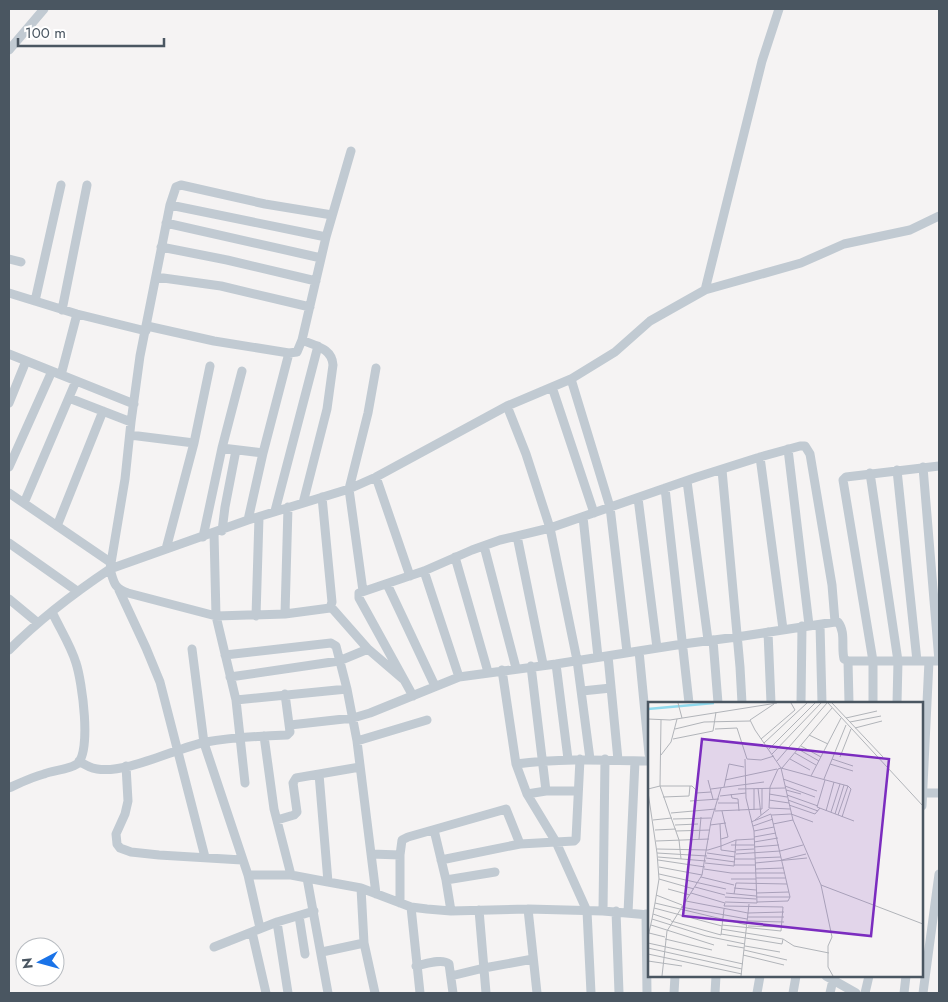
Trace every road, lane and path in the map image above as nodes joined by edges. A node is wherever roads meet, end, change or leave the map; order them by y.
1 (44, 9) edge
2 (779, 9) edge
3 (9, 50) edge
4 (351, 151) dead end
5 (61, 185) dead end
6 (87, 185) dead end
7 (170, 205) junction
8 (332, 215) junction
9 (939, 216) edge
10 (166, 223) junction
11 (326, 237) junction
12 (161, 247) junction
13 (321, 258) junction
14 (9, 259) edge
15 (21, 262) dead end
16 (156, 277) junction
17 (316, 281) junction
18 (705, 290) junction
19 (9, 293) edge
20 (35, 301) junction
21 (310, 307) junction
22 (62, 310) junction
23 (77, 314) junction
24 (146, 329) junction
25 (302, 340) junction
26 (318, 346) junction
27 (289, 353) junction
28 (9, 354) edge
29 (26, 361) junction
30 (210, 366) dead end
31 (376, 368) dead end
32 (52, 371) junction
33 (242, 371) dead end
34 (62, 375) junction
35 (571, 379) junction
36 (76, 381) junction
37 (552, 387) junction
38 (69, 398) junction
39 (9, 403) edge
40 (134, 404) junction
41 (507, 406) junction
42 (103, 411) junction
43 (131, 422) junction
44 (130, 435) junction
45 (194, 443) junction
46 (222, 448) junction
47 (788, 449) junction
48 (236, 450) junction
49 (263, 453) junction
50 (760, 457) junction
51 (939, 466) edge
52 (9, 467) edge
53 (924, 467) junction
54 (722, 470) junction
55 (897, 470) junction
56 (870, 473) junction
57 (376, 477) junction
58 (687, 481) junction
59 (665, 488) junction
60 (349, 489) junction
61 (9, 493) edge
62 (322, 497) junction
63 (638, 498) junction
64 (24, 503) junction
65 (303, 503) junction
66 (288, 507) junction
67 (610, 507) junction
68 (275, 511) junction
69 (594, 513) junction
70 (259, 517) junction
71 (583, 517) junction
72 (248, 520) junction
73 (56, 526) junction
74 (550, 528) junction
75 (218, 532) junction
76 (517, 536) junction
77 (203, 537) junction
78 (9, 543) edge
79 (484, 546) junction
80 (166, 549) junction
81 (455, 557) junction
82 (110, 566) junction
83 (424, 571) junction
84 (410, 576) junction
85 (387, 584) junction
86 (119, 590) junction
87 (77, 591) junction
88 (363, 591) junction
89 (9, 599) edge
90 (331, 607) junction
91 (52, 612) junction
92 (285, 614) junction
93 (216, 616) junction
94 (256, 616) junction
95 (835, 622) junction
96 (38, 623) junction
97 (820, 624) junction
98 (805, 626) junction
99 (784, 629) junction
100 (768, 632) junction
101 (737, 637) junction
102 (710, 640) junction
103 (683, 644) junction
104 (11, 645) edge
105 (657, 648) junction
106 (192, 649) dead end
107 (368, 650) junction
108 (639, 651) junction
109 (627, 652) junction
110 (225, 655) junction
111 (603, 656) junction
112 (577, 660) junction
113 (339, 661) junction
114 (848, 661) junction
115 (873, 661) junction
116 (898, 661) junction
117 (917, 661) junction
118 (929, 661) junction
119 (939, 661) edge
120 (543, 664) junction
121 (556, 664) junction
122 (532, 666) junction
123 (516, 668) junction
124 (502, 670) junction
125 (488, 672) junction
126 (230, 677) junction
127 (459, 677) junction
128 (407, 682) junction
129 (436, 686) junction
130 (611, 688) junction
131 (347, 689) junction
132 (582, 691) junction
133 (285, 694) junction
134 (413, 696) junction
135 (236, 700) junction
136 (689, 702) edge
137 (718, 702) edge
138 (742, 702) edge
139 (771, 702) edge
140 (801, 702) edge
141 (822, 702) edge
142 (849, 702) edge
143 (873, 702) edge
144 (897, 702) edge
145 (353, 718) junction
146 (427, 720) dead end
147 (290, 725) junction
148 (264, 736) junction
149 (239, 737) junction
150 (357, 740) junction
151 (204, 743) junction
152 (648, 744) edge
153 (178, 751) junction
154 (568, 759) junction
155 (580, 759) junction
156 (590, 759) junction
157 (605, 759) junction
158 (544, 760) junction
159 (618, 760) junction
160 (80, 761) junction
161 (635, 761) junction
162 (648, 761) edge
163 (516, 764) junction
164 (126, 766) junction
165 (360, 767) junction
166 (319, 774) junction
167 (923, 774) edge
168 (245, 784) dead end
169 (9, 788) edge
170 (546, 791) junction
171 (578, 791) junction
172 (923, 793) edge
173 (939, 793) edge
174 (527, 794) junction
175 (277, 820) junction
176 (434, 830) junction
177 (556, 842) junction
178 (520, 844) junction
179 (371, 854) junction
180 (400, 855) junction
181 (205, 857) junction
182 (242, 860) junction
183 (441, 860) junction
184 (496, 872) dead end
185 (248, 874) junction
186 (291, 874) junction
187 (939, 874) edge
188 (307, 878) junction
189 (446, 880) junction
190 (328, 882) junction
191 (361, 888) junction
192 (376, 894) junction
193 (400, 903) junction
194 (410, 908) junction
195 (528, 909) junction
196 (479, 910) junction
197 (314, 911) junction
198 (451, 911) junction
199 (586, 911) junction
200 (603, 911) junction
201 (616, 912) junction
202 (628, 913) junction
203 (648, 914) edge
204 (299, 916) junction
205 (277, 922) junction
206 (256, 930) junction
207 (364, 943) junction
208 (214, 947) dead end
209 (322, 952) junction
210 (305, 954) dead end
211 (533, 959) junction
212 (416, 966) junction
213 (484, 968) junction
214 (451, 976) junction
215 (675, 977) edge
216 (716, 977) edge
217 (760, 977) edge
218 (796, 977) edge
219 (869, 977) edge
220 (906, 977) edge
221 (829, 978) edge
222 (266, 993) edge
223 (288, 993) edge
224 (328, 993) edge
225 (375, 993) edge
226 (420, 993) edge
227 (453, 993) edge
228 (486, 993) edge
229 (537, 993) edge
230 (591, 993) edge
231 (620, 993) edge
232 (648, 993) edge
233 (674, 993) edge
234 (715, 993) edge
235 (758, 993) edge
236 (793, 993) edge
237 (830, 993) edge
238 (856, 993) edge
239 (865, 993) edge
240 (904, 993) edge
241 (923, 993) edge

1 - 3 street
2 - 18 street
4 - 8 street
5 - 20 street
6 - 22 street
7 - 8 street
7 - 10 street
7 - 11 street
8 - 11 street
9 - 18 street
10 - 12 street
10 - 13 street
11 - 13 street
12 - 16 street
12 - 17 street
13 - 17 street
14 - 15 street
16 - 21 street
16 - 24 street
17 - 21 street
18 - 35 street
19 - 20 street
20 - 22 street
21 - 25 street
22 - 23 street
23 - 24 street
23 - 34 street
24 - 27 street
24 - 40 street
25 - 26 street
25 - 27 street
26 - 65 street
26 - 68 street
27 - 49 street
28 - 29 street
29 - 32 street
29 - 39 street
30 - 45 street
31 - 60 street
32 - 34 street
32 - 52 street
33 - 46 street
34 - 36 street
35 - 37 street
35 - 67 street
36 - 38 street
36 - 40 street
37 - 41 street
37 - 69 street
38 - 42 street
38 - 64 street
40 - 43 street
41 - 57 street
41 - 74 street
42 - 43 street
42 - 73 street
43 - 44 street
44 - 45 street
44 - 82 street
45 - 80 street
46 - 48 street
46 - 77 street
47 - 50 street
47 - 95 street
47 - 98 street
48 - 49 street
48 - 75 street
49 - 72 street
50 - 54 street
50 - 99 street
51 - 53 street
53 - 55 street
53 - 119 street
54 - 58 street
54 - 101 street
55 - 56 street
55 - 117 street
56 - 115 street
56 - 116 street
57 - 60 street
57 - 84 street
58 - 59 street
58 - 102 street
59 - 63 street
59 - 103 street
60 - 62 street
60 - 88 street
61 - 64 street
62 - 65 street
62 - 90 street
63 - 67 street
63 - 105 street
64 - 73 street
65 - 66 street
66 - 68 street
66 - 92 street
67 - 69 street
67 - 109 street
68 - 70 street
69 - 71 street
70 - 72 street
70 - 94 street
71 - 74 street
71 - 111 street
72 - 75 street
73 - 82 street
74 - 76 street
74 - 112 street
75 - 77 street
75 - 93 street
76 - 79 street
76 - 120 street
77 - 80 street
78 - 87 street
79 - 81 street
79 - 123 street
80 - 82 street
81 - 83 street
81 - 125 street
82 - 86 street
82 - 87 street
83 - 84 street
83 - 127 street
84 - 85 street
85 - 88 street
85 - 129 street
86 - 93 street
86 - 153 street
87 - 91 street
88 - 128 street
89 - 96 street
90 - 92 street
90 - 107 street
91 - 96 street
91 - 160 street
92 - 94 street
93 - 94 street
93 - 110 street
95 - 97 street
95 - 114 street
96 - 104 street
97 - 98 street
97 - 141 street
98 - 99 street
98 - 140 street
99 - 100 street
100 - 101 street
100 - 139 street
101 - 102 street
101 - 138 street
102 - 103 street
102 - 137 street
103 - 105 street
103 - 136 street
105 - 108 street
106 - 151 street
107 - 113 street
107 - 128 street
108 - 109 street
108 - 152 street
109 - 111 street
110 - 113 street
110 - 126 street
111 - 112 street
111 - 130 street
112 - 121 street
112 - 132 street
113 - 126 street
113 - 131 street
114 - 115 street
114 - 142 street
115 - 116 street
115 - 143 street
116 - 117 street
116 - 144 street
117 - 118 street
118 - 119 street
118 - 167 street
120 - 121 street
120 - 122 street
121 - 154 street
122 - 123 street
122 - 158 street
123 - 124 street
124 - 125 street
124 - 163 street
125 - 127 street
126 - 135 street
127 - 129 street
128 - 134 street
129 - 134 street
130 - 132 street
130 - 159 street
131 - 133 street
131 - 145 street
132 - 156 street
133 - 135 street
133 - 147 street
134 - 145 street
135 - 149 street
145 - 147 street
145 - 150 street
146 - 150 street
147 - 148 street
148 - 149 street
148 - 175 street
149 - 151 street
149 - 168 street
150 - 165 street
151 - 153 street
151 - 182 street
153 - 164 street
153 - 181 street
154 - 155 street
154 - 158 street
155 - 156 street
155 - 171 street
156 - 157 street
157 - 159 street
157 - 200 street
158 - 163 street
158 - 170 street
159 - 161 street
160 - 164 street
160 - 169 street
161 - 162 street
161 - 202 street
163 - 174 street
164 - 181 street
165 - 166 street
165 - 179 street
166 - 175 street
166 - 190 street
170 - 171 street
170 - 174 street
171 - 177 street
172 - 173 street
174 - 177 street
175 - 186 street
176 - 178 street
176 - 180 street
176 - 183 street
177 - 178 street
177 - 199 street
178 - 183 street
179 - 180 street
179 - 192 street
180 - 193 street
181 - 182 street
182 - 185 street
183 - 189 street
184 - 189 street
185 - 186 street
185 - 206 street
186 - 188 street
187 - 241 street
188 - 190 street
188 - 197 street
189 - 198 street
190 - 191 street
191 - 192 street
191 - 207 street
192 - 193 street
193 - 194 street
194 - 198 street
194 - 212 street
195 - 196 street
195 - 199 street
195 - 211 street
196 - 198 street
196 - 213 street
197 - 204 street
197 - 209 street
199 - 200 street
199 - 230 street
200 - 201 street
201 - 202 street
201 - 231 street
202 - 203 street
203 - 232 street
204 - 205 street
204 - 210 street
205 - 206 street
205 - 223 street
206 - 208 street
206 - 222 street
207 - 209 street
207 - 225 street
209 - 224 street
211 - 213 street
211 - 229 street
212 - 214 street
212 - 226 street
213 - 214 street
213 - 228 street
214 - 227 street
215 - 233 street
216 - 234 street
217 - 235 street
218 - 236 street
219 - 239 street
220 - 240 street
221 - 237 street
221 - 238 street

